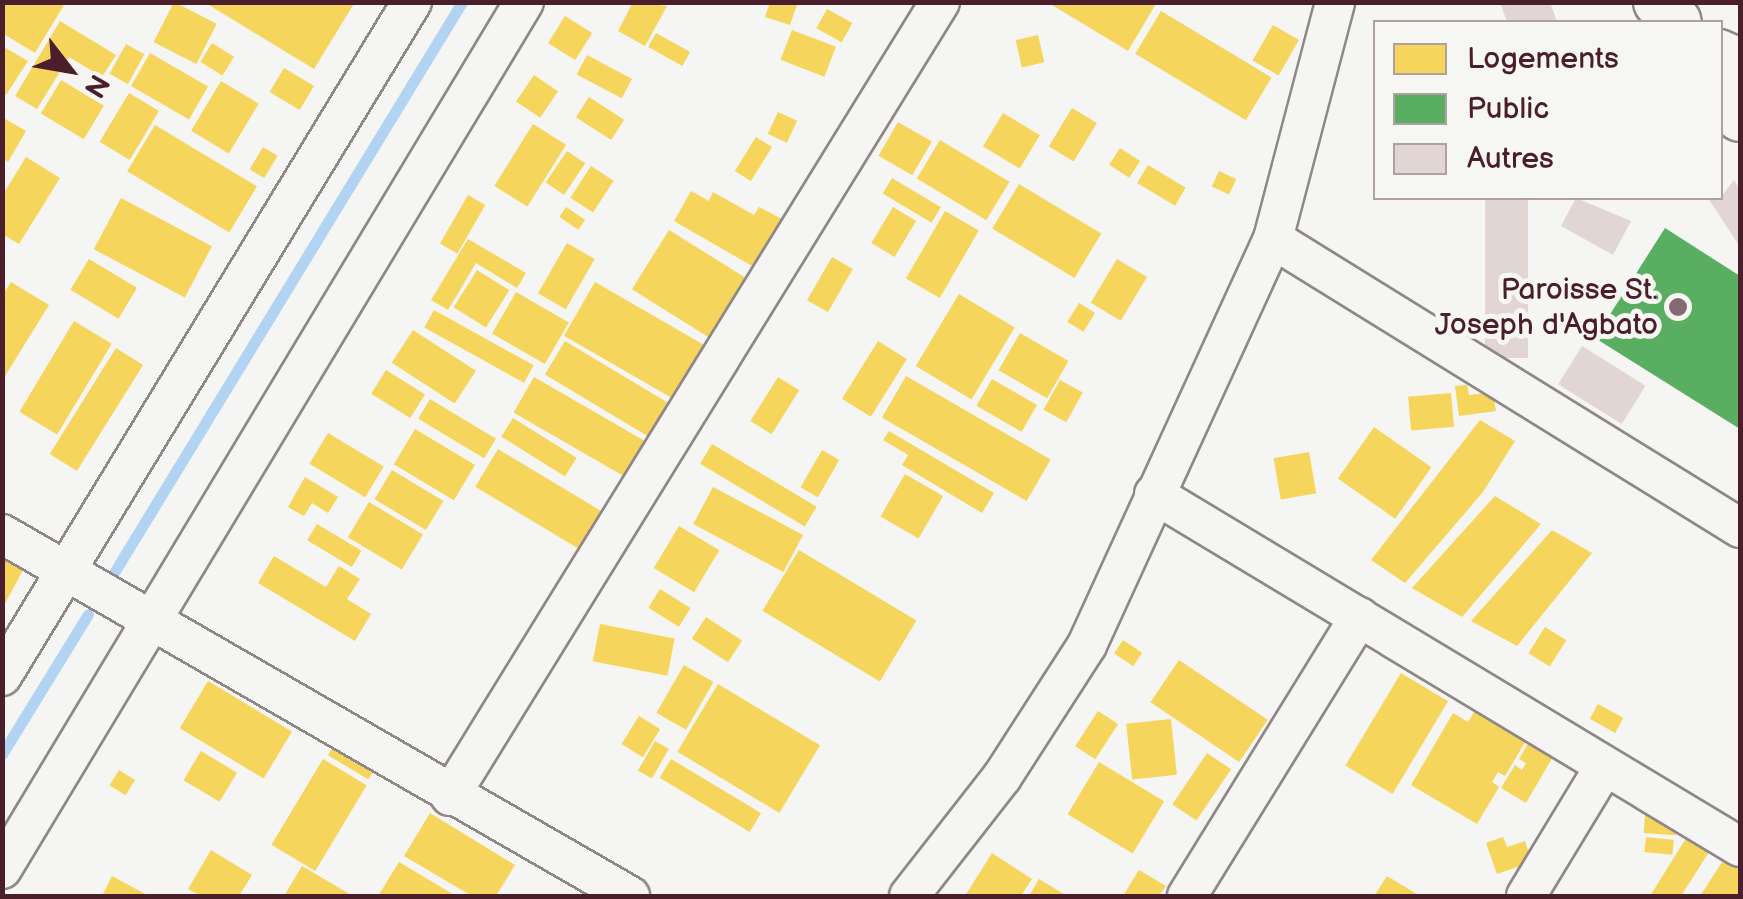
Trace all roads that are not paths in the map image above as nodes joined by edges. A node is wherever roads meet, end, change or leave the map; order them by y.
1 (412, 2) edge
2 (524, 2) edge
3 (940, 2) edge
4 (1335, 2) edge
5 (1723, 90) edge
6 (1740, 116) edge
7 (1273, 239) junction
8 (1154, 494) junction
9 (1740, 528) edge
10 (2, 534) edge
11 (64, 572) junction
12 (1358, 617) junction
13 (150, 622) junction
14 (2, 676) edge
15 (1604, 767) junction
16 (450, 796) junction
17 (1740, 847) edge
18 (2, 869) edge
19 (630, 896) edge
20 (909, 896) edge
21 (1187, 896) edge
22 (1526, 896) edge

1 - 11 street
2 - 13 street
3 - 16 street
4 - 7 street
5 - 6 main road
7 - 8 street
7 - 9 street
8 - 12 street
8 - 20 street
10 - 11 street
11 - 13 street
11 - 14 street
12 - 15 street
12 - 21 street
13 - 16 street
13 - 18 street
15 - 17 street
15 - 22 street
16 - 19 street

